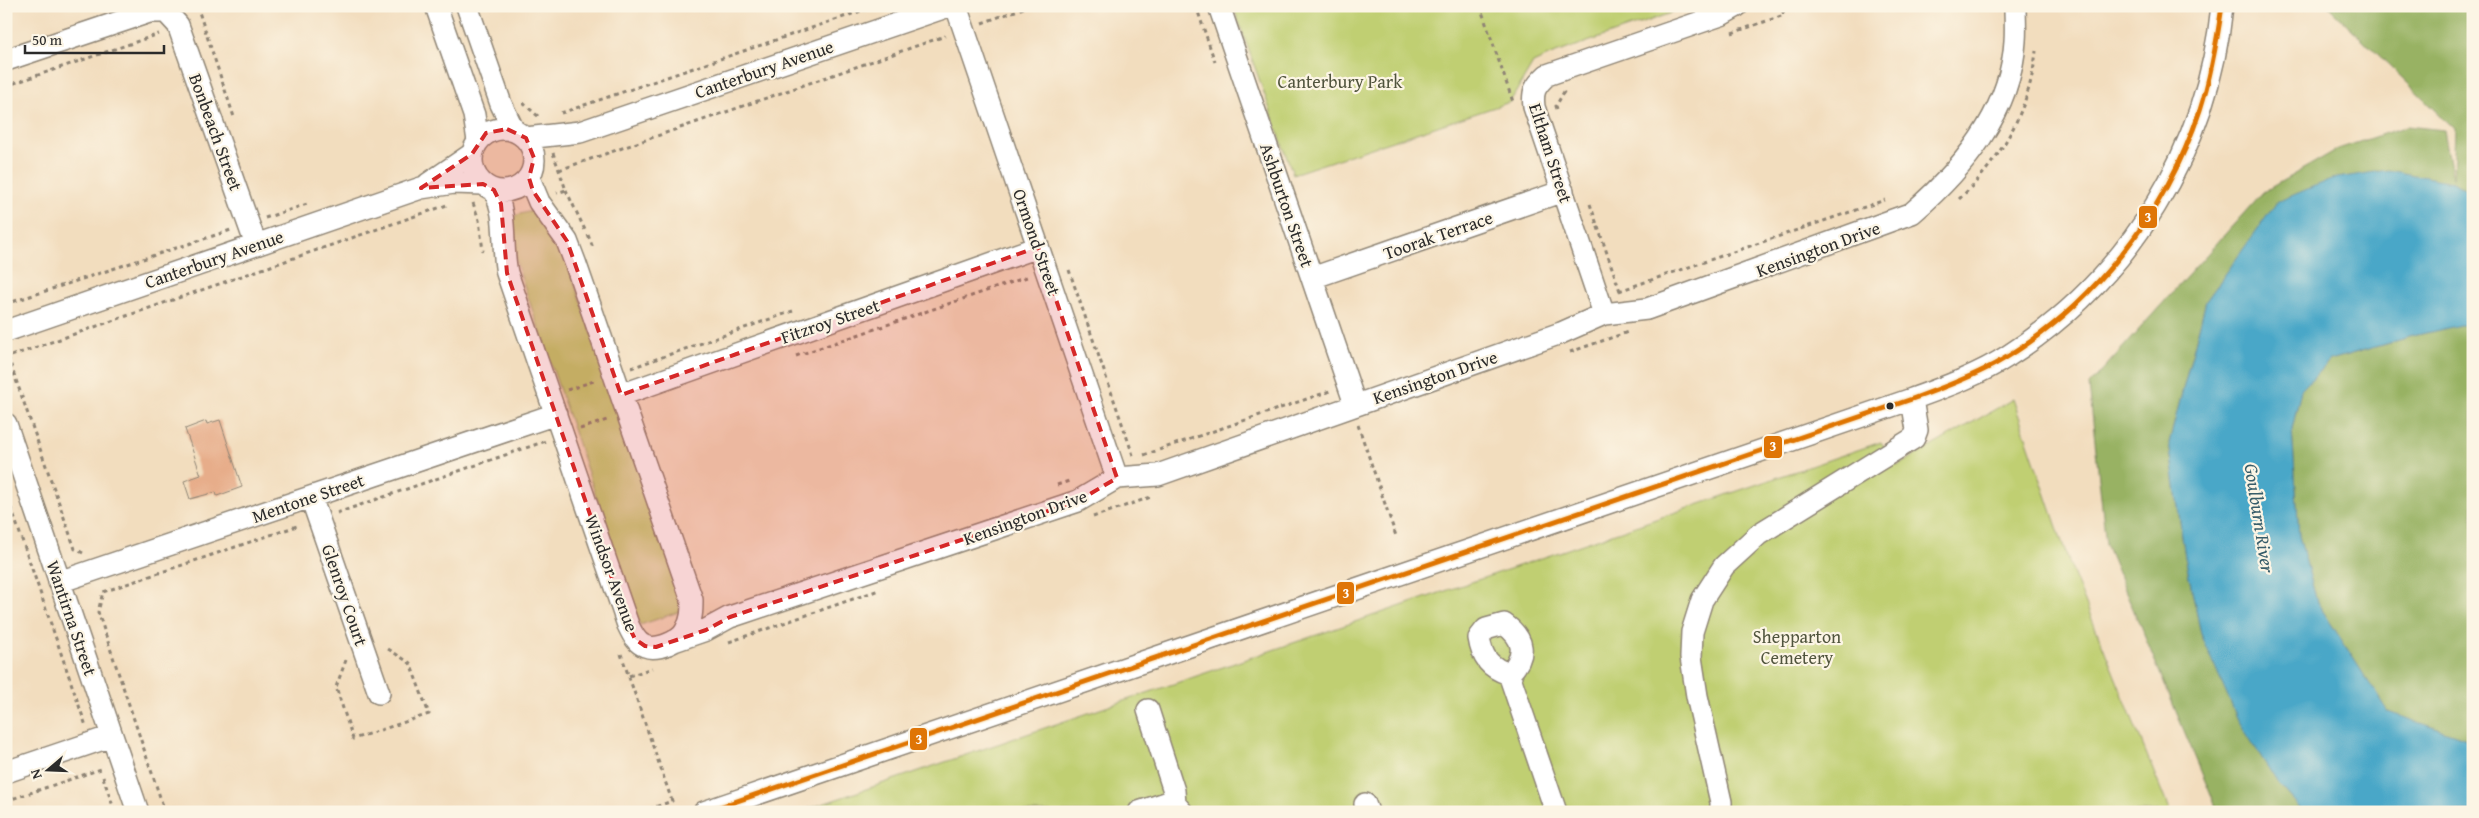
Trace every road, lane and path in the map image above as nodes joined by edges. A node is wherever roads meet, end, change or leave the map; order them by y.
1 (197, 6) edge
2 (436, 6) edge
3 (467, 6) edge
4 (876, 6) edge
5 (949, 6) edge
6 (956, 6) edge
7 (1029, 6) edge
8 (1218, 6) edge
9 (1737, 6) edge
10 (1781, 6) edge
11 (2015, 6) edge
12 (2222, 6) edge
13 (964, 29) junction
14 (1730, 34) dead end
15 (164, 42) dead end
16 (6, 60) edge
17 (6, 86) edge
18 (1574, 87) dead end
19 (500, 104) junction
20 (560, 113) dead end
21 (1559, 115) dead end
22 (236, 126) dead end
23 (520, 134) junction
24 (475, 147) junction
25 (553, 153) junction
26 (531, 174) junction
27 (480, 186) junction
28 (421, 188) junction
29 (566, 190) junction
30 (1564, 191) junction
31 (1588, 198) dead end
32 (538, 199) junction
33 (1886, 199) dead end
34 (452, 204) dead end
35 (264, 208) dead end
36 (502, 212) junction
37 (267, 218) dead end
38 (229, 220) dead end
39 (232, 229) dead end
40 (256, 245) junction
41 (1038, 247) junction
42 (596, 257) dead end
43 (1027, 277) dead end
44 (1312, 278) junction
45 (1620, 291) junction
46 (1601, 306) junction
47 (800, 308) dead end
48 (6, 331) edge
49 (7, 357) edge
50 (631, 358) dead end
51 (786, 359) dead end
52 (634, 367) junction
53 (614, 374) junction
54 (641, 388) junction
55 (1352, 395) junction
56 (1912, 399) junction
57 (624, 404) junction
58 (553, 405) junction
59 (6, 424) edge
60 (1358, 425) dead end
61 (564, 435) junction
62 (1115, 472) junction
63 (1076, 479) dead end
64 (1048, 488) dead end
65 (6, 493) edge
66 (311, 497) junction
67 (318, 519) junction
68 (1396, 536) dead end
69 (95, 570) junction
70 (60, 582) junction
71 (103, 592) junction
72 (692, 600) junction
73 (730, 617) junction
74 (674, 641) junction
75 (1509, 674) dead end
76 (379, 693) dead end
77 (1148, 710) dead end
78 (112, 736) junction
79 (92, 742) junction
80 (101, 769) junction
81 (6, 772) edge
82 (6, 801) edge
83 (1179, 808) edge
84 (114, 812) edge
85 (138, 812) edge
86 (165, 812) edge
87 (704, 812) edge
88 (1138, 812) edge
89 (1556, 812) edge
90 (1721, 812) edge

1 - 22 path
2 - 24 street
3 - 19 street
4 - 20 path
5 - 25 street, Canterbury Avenue
6 - 13 street, Ormond Street
7 - 13 path
8 - 44 street, Ashburton Street
9 - 30 street, Eltham Street
10 - 14 path
11 - 46 street, Kensington Drive
12 - 56 street
13 - 25 path
13 - 41 street, Ormond Street
15 - 17 path
16 - 40 street, Bonbeach Street
18 - 21 path
19 - 23 street
19 - 25 path
23 - 24 street
23 - 25 street, Canterbury Avenue
23 - 26 street
24 - 27 street
24 - 28 street, Canterbury Avenue
25 - 26 street
25 - 29 path
26 - 27 street
26 - 32 street
27 - 28 street, Canterbury Avenue
27 - 36 street, Windsor Avenue
27 - 36 path
28 - 40 street, Canterbury Avenue
29 - 32 path
29 - 42 path
30 - 44 street, Toorak Terrace
30 - 46 street, Eltham Street
31 - 45 path
32 - 53 street
33 - 45 path
34 - 49 path
35 - 37 path
36 - 58 street, Windsor Avenue
38 - 39 path
40 - 48 street, Canterbury Avenue
41 - 54 street, Fitzroy Street
41 - 62 street, Ormond Street
43 - 51 path
44 - 55 street, Ashburton Street
45 - 46 path
46 - 55 street, Kensington Drive
47 - 52 path
49 - 69 path
50 - 52 path
52 - 53 path
52 - 54 path
53 - 57 street
53 - 58 path
54 - 57 street, Fitzroy Street
55 - 62 path
55 - 62 street, Kensington Drive
56 - 87 street
56 - 90 street
57 - 61 path
57 - 72 street
58 - 61 street, Windsor Avenue
58 - 66 street, Mentone Street
59 - 70 street, Wantirna Street
60 - 68 path
61 - 67 path
61 - 74 street, Windsor Avenue
62 - 73 street, Kensington Drive
63 - 64 path
65 - 79 path
66 - 67 street, Glenroy Court
66 - 69 street, Mentone Street
67 - 71 path
67 - 76 street, Glenroy Court
69 - 70 street, Mentone Street
69 - 71 path
70 - 78 street, Wantirna Street
71 - 86 path
72 - 73 street
72 - 74 street
73 - 74 street, Kensington Drive
75 - 89 street
77 - 83 street
78 - 79 street
78 - 85 street, Wantirna Street
79 - 80 path
79 - 81 street
80 - 82 path
80 - 84 path
83 - 88 street

